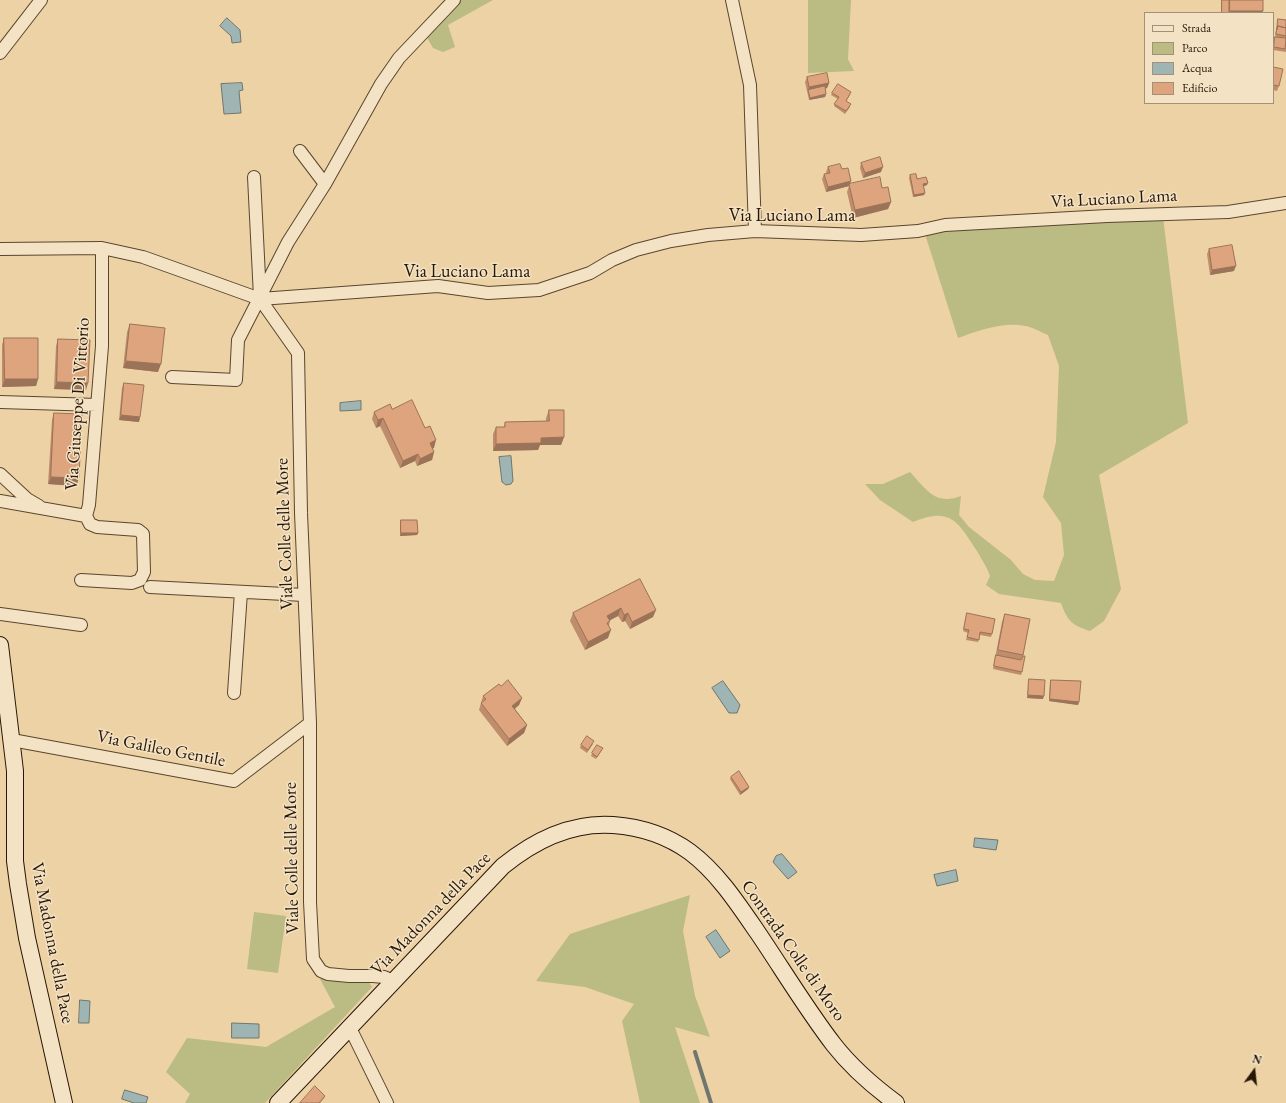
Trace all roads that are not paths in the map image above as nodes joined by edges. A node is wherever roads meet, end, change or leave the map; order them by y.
1 (41, 0) edge
2 (454, 0) edge
3 (732, 0) edge
4 (0, 53) edge
5 (300, 150) dead end
6 (254, 177) dead end
7 (325, 184) junction
8 (1286, 204) edge
9 (755, 231) junction
10 (102, 248) junction
11 (0, 249) edge
12 (260, 298) junction
13 (172, 377) dead end
14 (0, 402) edge
15 (98, 405) junction
16 (0, 474) edge
17 (0, 501) edge
18 (41, 508) junction
19 (86, 516) junction
20 (81, 580) dead end
21 (150, 587) dead end
22 (241, 592) junction
23 (304, 595) junction
24 (0, 614) edge
25 (81, 625) dead end
26 (0, 645) edge
27 (234, 693) dead end
28 (310, 723) junction
29 (12, 740) junction
30 (649, 832) joint
31 (394, 981) junction
32 (350, 1028) junction
33 (64, 1103) edge
34 (278, 1103) edge
35 (387, 1103) edge
36 (896, 1103) edge

1 - 4 street
2 - 7 street
3 - 9 street
5 - 7 street
6 - 12 street
7 - 12 street
8 - 9 street, Via Luciano Lama
9 - 12 street, Via Luciano Lama
10 - 11 street
10 - 12 street
10 - 15 street, Via Giuseppe Di Vittorio
12 - 13 street
12 - 23 street, Viale Colle delle More
14 - 15 street
15 - 19 street, Via Giuseppe Di Vittorio
16 - 18 street, Via Giuseppe Di Vittorio
17 - 18 street, Via Giuseppe Di Vittorio
18 - 19 street, Via Giuseppe Di Vittorio
19 - 20 street
21 - 22 street
22 - 23 street
22 - 27 street
23 - 28 street, Viale Colle delle More
24 - 25 street
26 - 29 main road, Via Madonna della Pace
28 - 29 street, Via Galileo Gentile
28 - 31 street, Viale Colle delle More
29 - 33 main road, Via Madonna della Pace
30 - 31 main road, Via Madonna della Pace
30 - 36 main road, Contrada Colle di Moro
31 - 32 main road, Via Madonna della Pace
32 - 34 main road, Via Madonna della Pace
32 - 35 street

